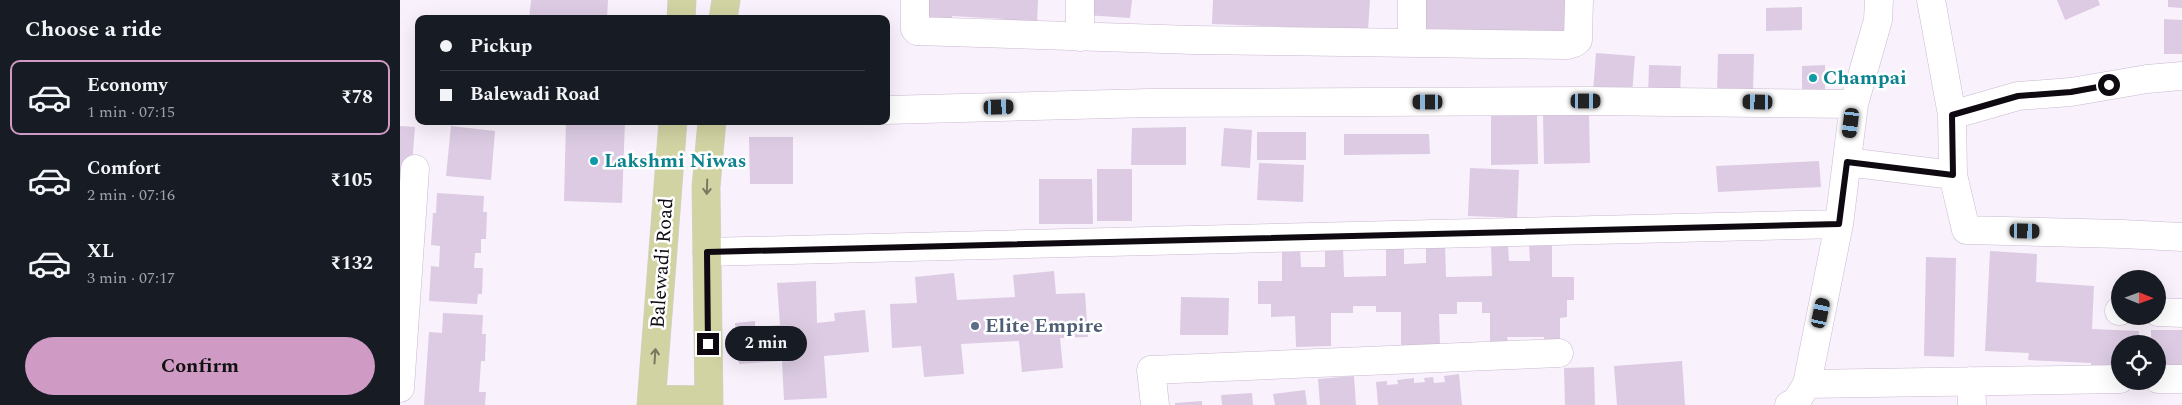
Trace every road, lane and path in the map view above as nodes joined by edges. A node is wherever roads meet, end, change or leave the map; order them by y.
1 (682, 0) edge
2 (726, 0) edge
3 (915, 0) edge
4 (1080, 0) edge
5 (1412, 0) edge
6 (1579, 0) edge
7 (1879, 0) edge
8 (1931, 0) edge
9 (681, 15) edge
10 (724, 15) edge
11 (1080, 37) junction
12 (1412, 42) junction
13 (2182, 76) edge
14 (1854, 104) junction
15 (890, 110) edge
16 (1952, 115) junction
17 (673, 125) edge
18 (712, 125) edge
19 (1847, 162) junction
20 (415, 169) dead end
21 (1953, 175) junction
22 (1839, 224) junction
23 (2182, 237) edge
24 (707, 252) junction
25 (2166, 312) edge
26 (2182, 313) edge
27 (1559, 353) dead end
28 (2166, 379) edge
29 (2182, 379) edge
30 (2111, 381) edge
31 (1807, 384) junction
32 (400, 388) edge
33 (1971, 393) edge
34 (1839, 394) edge
35 (652, 402) edge
36 (709, 402) edge
37 (1155, 405) edge
38 (1789, 405) edge

1 - 9 main road
2 - 10 main road
3 - 11 street
4 - 11 street
5 - 12 street
6 - 12 street
7 - 14 street
8 - 16 street
11 - 12 street
13 - 16 street
14 - 15 street
14 - 19 street
16 - 21 street
35 -> 17 main road, Balewadi Road
18 -> 24 main road, Balewadi Road
19 - 21 street
19 - 22 street
20 - 32 street
21 - 23 street
22 - 24 street
22 - 31 street
24 - 36 main road, Balewadi Road
25 - 26 street
27 - 37 street
28 - 29 street
30 - 33 street
31 - 34 street
31 - 38 street
33 - 34 street
35 - 36 main road

